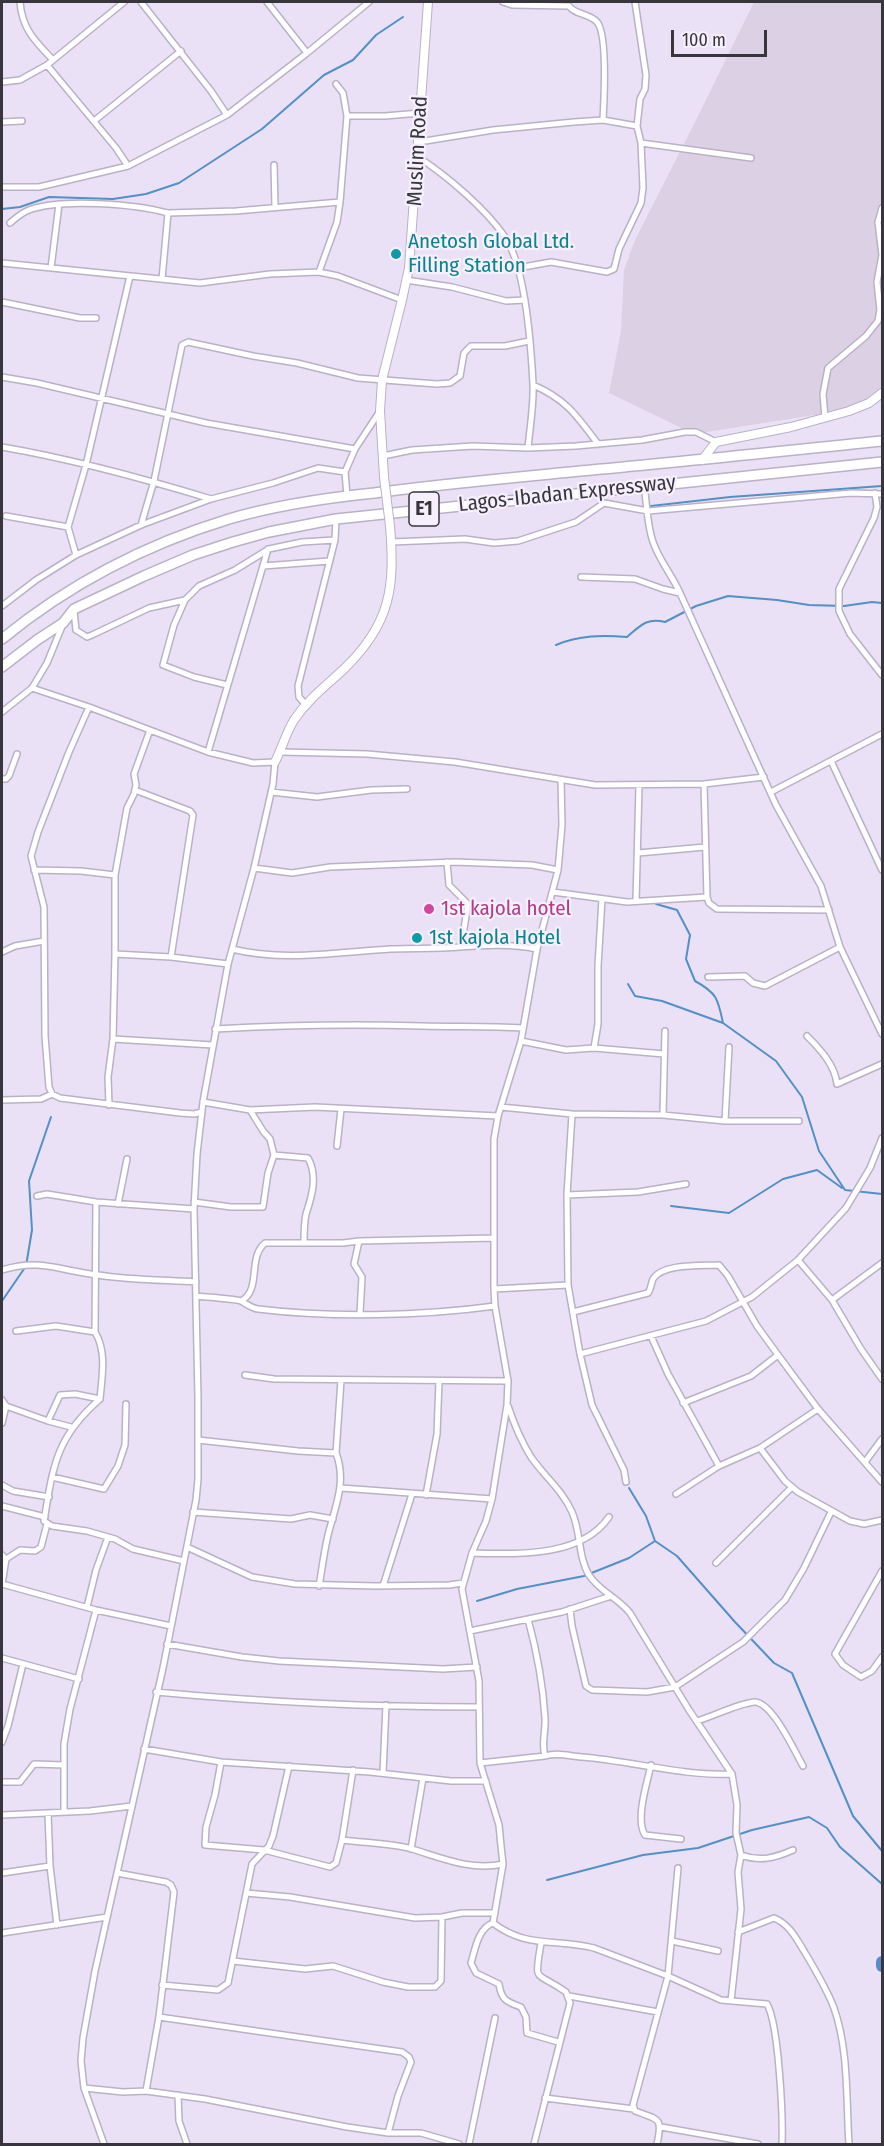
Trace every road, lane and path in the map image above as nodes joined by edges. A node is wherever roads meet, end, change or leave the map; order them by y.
1 (20, 2) edge
2 (124, 2) edge
3 (141, 2) edge
4 (267, 2) edge
5 (369, 2) edge
6 (428, 2) edge
7 (503, 2) edge
8 (635, 2) edge
9 (568, 4) edge
10 (181, 51) junction
11 (307, 53) junction
12 (53, 60) junction
13 (47, 65) junction
14 (2, 81) edge
15 (336, 84) dead end
16 (420, 113) junction
17 (226, 115) junction
18 (347, 116) junction
19 (603, 120) junction
20 (22, 121) dead end
21 (2, 122) edge
22 (94, 122) junction
23 (637, 126) junction
24 (419, 142) junction
25 (641, 143) junction
26 (418, 157) junction
27 (751, 158) dead end
28 (274, 165) dead end
29 (128, 166) junction
30 (2, 187) edge
31 (340, 202) junction
32 (59, 204) junction
33 (275, 207) junction
34 (882, 208) edge
35 (168, 213) junction
36 (10, 223) dead end
37 (2, 263) edge
38 (51, 268) junction
39 (518, 268) junction
40 (319, 272) junction
41 (130, 276) junction
42 (162, 279) junction
43 (406, 280) junction
44 (402, 300) junction
45 (525, 300) junction
46 (2, 302) edge
47 (96, 318) dead end
48 (529, 340) junction
49 (2, 377) edge
50 (382, 380) junction
51 (533, 385) junction
52 (882, 393) edge
53 (100, 398) junction
54 (380, 411) junction
55 (168, 413) junction
56 (825, 418) junction
57 (882, 441) edge
58 (716, 442) junction
59 (598, 444) junction
60 (2, 447) edge
61 (528, 447) junction
62 (355, 449) junction
63 (383, 456) junction
64 (702, 460) junction
65 (882, 462) edge
66 (86, 465) junction
67 (345, 472) junction
68 (154, 481) junction
69 (644, 486) junction
70 (875, 493) junction
71 (882, 494) edge
72 (347, 496) junction
73 (211, 499) junction
74 (648, 511) junction
75 (6, 516) dead end
76 (336, 519) junction
77 (141, 525) junction
78 (68, 527) junction
79 (334, 540) junction
80 (392, 543) junction
81 (269, 549) junction
82 (76, 555) junction
83 (329, 561) junction
84 (263, 566) junction
85 (581, 577) dead end
86 (680, 592) junction
87 (185, 600) junction
88 (2, 606) edge
89 (74, 609) junction
90 (63, 623) junction
91 (2, 639) edge
92 (2, 667) edge
93 (882, 675) edge
94 (227, 685) junction
95 (32, 688) junction
96 (306, 705) junction
97 (89, 706) junction
98 (2, 711) edge
99 (150, 729) junction
100 (882, 734) edge
101 (208, 752) junction
102 (281, 752) junction
103 (17, 754) dead end
104 (831, 761) junction
105 (275, 762) junction
106 (764, 777) junction
107 (2, 778) edge
108 (561, 780) junction
109 (704, 784) junction
110 (639, 786) junction
111 (407, 789) dead end
112 (135, 790) junction
113 (271, 792) junction
114 (771, 792) junction
115 (705, 847) junction
116 (638, 853) junction
117 (447, 862) junction
118 (254, 868) junction
119 (34, 870) junction
120 (558, 870) junction
121 (882, 870) edge
122 (115, 876) junction
123 (553, 892) junction
124 (707, 897) junction
125 (602, 899) junction
126 (636, 901) junction
127 (830, 910) junction
128 (44, 941) junction
129 (461, 947) junction
130 (840, 947) junction
131 (232, 949) junction
132 (537, 949) junction
133 (2, 952) edge
134 (115, 954) junction
135 (171, 957) junction
136 (228, 964) junction
137 (708, 977) dead end
138 (523, 1028) junction
139 (215, 1029) junction
140 (665, 1031) dead end
141 (882, 1034) edge
142 (807, 1036) dead end
143 (112, 1039) junction
144 (521, 1041) junction
145 (213, 1045) junction
146 (729, 1047) dead end
147 (594, 1048) junction
148 (664, 1054) junction
149 (882, 1064) edge
150 (52, 1094) junction
151 (2, 1100) edge
152 (203, 1102) junction
153 (109, 1105) junction
154 (501, 1107) junction
155 (341, 1109) junction
156 (250, 1110) junction
157 (202, 1112) junction
158 (572, 1114) junction
159 (663, 1115) junction
160 (498, 1116) junction
161 (725, 1120) junction
162 (799, 1121) dead end
163 (882, 1138) edge
164 (336, 1146) dead end
165 (274, 1155) junction
166 (126, 1159) dead end
167 (686, 1184) dead end
168 (567, 1195) junction
169 (37, 1196) dead end
170 (96, 1202) junction
171 (194, 1202) junction
172 (118, 1204) junction
173 (194, 1209) junction
174 (494, 1238) junction
175 (359, 1241) junction
176 (304, 1243) junction
177 (798, 1260) junction
178 (882, 1263) edge
179 (2, 1270) edge
180 (97, 1275) junction
181 (196, 1282) junction
182 (568, 1286) junction
183 (494, 1288) junction
184 (196, 1296) junction
185 (832, 1300) junction
186 (241, 1301) junction
187 (743, 1303) junction
188 (495, 1306) junction
189 (573, 1312) junction
190 (360, 1313) junction
191 (16, 1331) dead end
192 (95, 1332) junction
193 (651, 1336) junction
194 (580, 1354) junction
195 (778, 1355) junction
196 (882, 1365) edge
197 (876, 1369) junction
198 (245, 1376) dead end
199 (882, 1379) edge
200 (341, 1380) junction
201 (439, 1381) junction
202 (508, 1381) junction
203 (100, 1399) junction
204 (2, 1400) edge
205 (683, 1403) junction
206 (126, 1404) dead end
207 (507, 1405) junction
208 (6, 1406) junction
209 (818, 1409) junction
210 (48, 1421) junction
211 (2, 1423) edge
212 (71, 1427) junction
213 (882, 1438) edge
214 (198, 1440) junction
215 (760, 1448) junction
216 (336, 1453) junction
217 (865, 1462) junction
218 (719, 1466) junction
219 (52, 1477) junction
220 (626, 1482) dead end
221 (882, 1482) edge
222 (2, 1485) edge
223 (341, 1488) junction
224 (792, 1488) junction
225 (412, 1494) junction
226 (676, 1494) dead end
227 (426, 1495) junction
228 (49, 1497) junction
229 (492, 1499) junction
230 (2, 1506) edge
231 (193, 1512) junction
232 (831, 1512) junction
233 (45, 1517) junction
234 (609, 1518) dead end
235 (333, 1519) junction
236 (882, 1520) edge
237 (47, 1524) junction
238 (108, 1537) junction
239 (580, 1542) junction
240 (187, 1547) junction
241 (472, 1553) junction
242 (4, 1557) edge
243 (184, 1561) junction
244 (716, 1563) dead end
245 (882, 1571) edge
246 (463, 1583) junction
247 (2, 1586) edge
248 (319, 1586) junction
249 (383, 1586) junction
250 (611, 1596) junction
251 (87, 1607) junction
252 (570, 1609) junction
253 (96, 1610) junction
254 (528, 1619) junction
255 (171, 1626) junction
256 (470, 1631) junction
257 (167, 1644) junction
258 (882, 1657) edge
259 (2, 1658) edge
260 (23, 1664) junction
261 (477, 1667) junction
262 (79, 1679) junction
263 (675, 1687) junction
264 (156, 1692) junction
265 (386, 1706) junction
266 (479, 1707) junction
267 (697, 1721) junction
268 (2, 1742) edge
269 (144, 1749) junction
270 (545, 1756) junction
271 (221, 1762) junction
272 (480, 1763) junction
273 (64, 1765) junction
274 (289, 1766) junction
275 (651, 1766) junction
276 (803, 1766) dead end
277 (353, 1770) junction
278 (383, 1773) junction
279 (732, 1774) junction
280 (423, 1778) junction
281 (486, 1781) junction
282 (2, 1782) edge
283 (132, 1806) junction
284 (64, 1812) junction
285 (48, 1813) junction
286 (2, 1815) edge
287 (681, 1839) dead end
288 (342, 1840) junction
289 (411, 1849) junction
290 (264, 1850) junction
291 (793, 1850) dead end
292 (741, 1856) junction
293 (503, 1864) junction
294 (50, 1866) junction
295 (678, 1868) dead end
296 (2, 1873) edge
297 (117, 1874) junction
298 (246, 1893) junction
299 (495, 1913) junction
300 (107, 1917) junction
301 (442, 1917) junction
302 (493, 1923) junction
303 (57, 1925) junction
304 (738, 1932) junction
305 (2, 1933) edge
306 (672, 1941) junction
307 (541, 1943) junction
308 (718, 1951) dead end
309 (232, 1961) junction
310 (668, 1976) junction
311 (162, 1985) junction
312 (568, 1996) junction
313 (731, 2001) junction
314 (658, 2012) junction
315 (159, 2017) junction
316 (495, 2018) dead end
317 (558, 2042) junction
318 (84, 2088) junction
319 (146, 2091) junction
320 (178, 2095) junction
321 (545, 2098) junction
322 (634, 2109) junction
323 (661, 2127) junction
324 (388, 2133) junction
325 (105, 2145) edge
326 (187, 2145) edge
327 (459, 2145) edge
328 (469, 2145) edge
329 (534, 2145) edge
330 (657, 2145) edge
331 (758, 2145) edge
332 (782, 2145) edge
333 (849, 2145) edge

1 - 12 street
2 - 12 street
3 - 10 street
4 - 11 street
5 - 11 street
6 - 16 street, Muslim Road
7 - 9 street
8 - 23 street
9 - 19 street
10 - 17 street
10 - 22 street
11 - 17 street
12 - 13 street
13 - 14 street
13 - 22 street
15 - 18 street
16 - 18 street
16 - 24 street, Muslim Road
17 - 29 street
18 - 31 street
19 - 23 street
19 - 24 street
20 - 21 street
22 - 29 street
23 - 25 street
24 - 26 street, Muslim Road
25 - 27 street
25 - 39 street
26 - 39 street
26 - 43 street, Muslim Road
28 - 33 street
29 - 30 street
31 - 33 street
31 - 40 street
32 - 35 street
32 - 36 street
32 - 38 street
33 - 35 street
34 - 56 street
35 - 42 street
37 - 38 street
38 - 41 street
39 - 45 street
40 - 42 street
40 - 44 street
41 - 42 street
41 - 53 street
43 - 44 street, Muslim Road
43 - 45 street
44 - 50 street, Muslim Road
45 - 48 street
46 - 47 street
48 - 50 street
48 - 51 street
49 - 53 street
50 - 54 street, Muslim Road
50 - 55 street
51 - 59 street
51 - 61 street
52 - 56 street
53 - 55 street
53 - 66 street
54 - 62 street
54 - 63 street, Muslim Road
55 - 62 street
55 - 68 street
56 - 58 street
57 - 64 highway, Lagos-Ibadan Expressway / E1
58 - 59 street
58 - 64 street
59 - 61 street
60 - 66 street
61 - 63 street
62 - 67 street
63 - 80 street, Muslim Road, bridge
64 - 72 highway, Lagos-Ibadan Expressway / E1
65 - 69 highway, Lagos-Ibadan Expressway / E1
66 - 68 street
66 - 78 street
67 - 72 street
67 - 73 street
68 - 73 street
68 - 77 street
69 - 74 street
69 - 76 highway, Lagos-Ibadan Expressway / E1
70 - 71 street
70 - 74 street
70 - 93 street
72 - 91 highway, Lagos-Ibadan Expressway / E1
73 - 77 street
74 - 80 street
74 - 86 street
75 - 78 street
76 - 79 street
76 - 89 highway, Lagos-Ibadan Expressway / E1
77 - 82 street
78 - 82 street
79 - 81 street
79 - 83 street
80 - 96 street, Muslim Road
81 - 84 street
81 - 87 street
82 - 88 street
83 - 84 street
83 - 96 street
84 - 94 street
85 - 86 street
86 - 106 street
87 - 89 street
87 - 94 street
89 - 90 highway, Lagos-Ibadan Expressway / E1
90 - 92 highway, Lagos-Ibadan Expressway / E1
90 - 95 street
94 - 101 street
95 - 97 street
95 - 98 street
96 - 102 street, Muslim Road
97 - 99 street
97 - 119 street
99 - 101 street
99 - 112 street
100 - 104 street
101 - 105 street
102 - 105 street, Muslim Road
102 - 108 street
103 - 107 street
104 - 114 street
104 - 121 street
105 - 113 street
106 - 109 street
106 - 114 street
108 - 110 street
108 - 120 street
109 - 110 street
109 - 115 street
110 - 116 street
111 - 113 street
112 - 122 street
112 - 135 street
113 - 118 street
114 - 127 street
115 - 116 street
115 - 124 street
116 - 126 street
117 - 118 street
117 - 120 street
117 - 129 street
118 - 131 street
119 - 122 street
119 - 128 street
120 - 123 street
122 - 134 street
123 - 125 street
123 - 132 street
124 - 126 street
124 - 127 street
125 - 126 street
125 - 147 street
127 - 130 street
128 - 133 street
128 - 150 street
129 - 131 street
129 - 132 street
130 - 137 street
130 - 141 street
131 - 136 street
132 - 138 street
134 - 135 street
134 - 143 street
135 - 136 street
136 - 139 street
138 - 139 street
138 - 144 street
139 - 145 street
140 - 148 street
142 - 149 street
143 - 145 street
143 - 153 street
144 - 147 street
144 - 154 street
145 - 152 street
146 - 161 street
147 - 148 street
148 - 159 street
150 - 151 street
150 - 153 street
152 - 156 street
152 - 157 street
153 - 157 street
154 - 158 street
154 - 160 street
155 - 156 street
155 - 160 street
155 - 164 street
156 - 165 street
157 - 171 street
158 - 159 street
158 - 168 street
159 - 161 street
160 - 174 street
161 - 162 street
163 - 177 street
165 - 171 street
165 - 176 street
166 - 172 street
167 - 168 street
168 - 182 street
169 - 170 street
170 - 172 street
170 - 180 street
171 - 173 street
172 - 173 street
173 - 181 street
174 - 175 street
174 - 183 street
175 - 176 street
175 - 190 street
176 - 186 street
177 - 185 street
177 - 187 street
178 - 185 street
179 - 180 street
180 - 181 street
180 - 192 street
181 - 184 street
182 - 183 street
182 - 189 street
183 - 188 street
184 - 186 street
184 - 214 street
185 - 197 street
186 - 190 street
187 - 189 street
187 - 193 street
187 - 195 street
188 - 190 street
188 - 202 street
189 - 194 street
191 - 192 street
192 - 203 street
193 - 194 street
193 - 205 street
194 - 220 street
195 - 205 street
195 - 209 street
196 - 197 street
197 - 199 street
198 - 200 street
200 - 201 street
200 - 216 street
201 - 202 street
201 - 227 street
202 - 207 street
203 - 210 street
203 - 212 street
204 - 208 street
205 - 218 street
206 - 219 street
207 - 229 street
207 - 239 street
208 - 210 street
208 - 211 street
209 - 215 street
209 - 217 street
210 - 212 street
212 - 219 street
213 - 217 street
214 - 216 street
214 - 231 street
215 - 218 street
215 - 224 street
216 - 223 street
217 - 221 street
218 - 226 street
219 - 228 street
222 - 228 street
223 - 225 street
223 - 235 street
224 - 232 street
224 - 244 street
225 - 227 street
225 - 249 street
227 - 229 street
228 - 233 street
229 - 241 street
230 - 233 street
231 - 235 street
231 - 240 street
232 - 236 street
232 - 263 street
233 - 237 street
234 - 239 street
235 - 248 street
237 - 238 street
237 - 242 street
238 - 243 street
238 - 251 street
239 - 241 street
239 - 250 street
240 - 243 street
240 - 248 street
241 - 246 street
242 - 247 street
243 - 255 street
245 - 258 street
246 - 249 street
246 - 256 street
247 - 251 street
248 - 249 street
250 - 252 street
250 - 263 street
251 - 253 street
252 - 254 street
252 - 263 street
253 - 255 street
253 - 262 street
254 - 256 street
254 - 270 street
255 - 257 street
256 - 261 street
257 - 261 street
257 - 264 street
259 - 260 street
260 - 262 street
260 - 268 street
261 - 266 street
262 - 273 street
263 - 267 street
264 - 265 street
264 - 269 street
265 - 266 street
265 - 278 street
266 - 272 street
267 - 276 street
267 - 279 street
269 - 271 street
269 - 283 street
270 - 272 street
270 - 275 street
271 - 274 street
271 - 290 street
272 - 281 street
273 - 282 street
273 - 284 street
274 - 277 street
274 - 290 street
275 - 279 street
275 - 287 street
277 - 278 street
277 - 288 street
278 - 280 street
279 - 292 street
280 - 281 street
280 - 289 street
281 - 293 street
283 - 284 street
283 - 297 street
284 - 285 street
285 - 286 street
285 - 294 street
288 - 289 street
288 - 290 street
289 - 293 street
290 - 298 street
291 - 292 street
292 - 304 street
293 - 299 street
294 - 296 street
294 - 303 street
295 - 306 street
297 - 300 street
297 - 311 street
298 - 301 street
298 - 309 street
299 - 301 street
299 - 302 street
300 - 303 street
300 - 318 street
301 - 309 street
302 - 307 street
302 - 317 street
303 - 305 street
304 - 313 street
304 - 333 street
306 - 308 street
306 - 310 street
307 - 310 street
307 - 312 street
309 - 311 street
310 - 313 street
310 - 314 street
311 - 315 street
312 - 314 street
312 - 317 street
313 - 332 street
314 - 322 street
315 - 319 street
315 - 324 street
316 - 328 street
317 - 321 street
318 - 319 street
318 - 325 street
319 - 320 street
320 - 324 street
320 - 326 street
321 - 322 street
321 - 329 street
322 - 323 street
323 - 330 street
323 - 331 street
324 - 327 street

